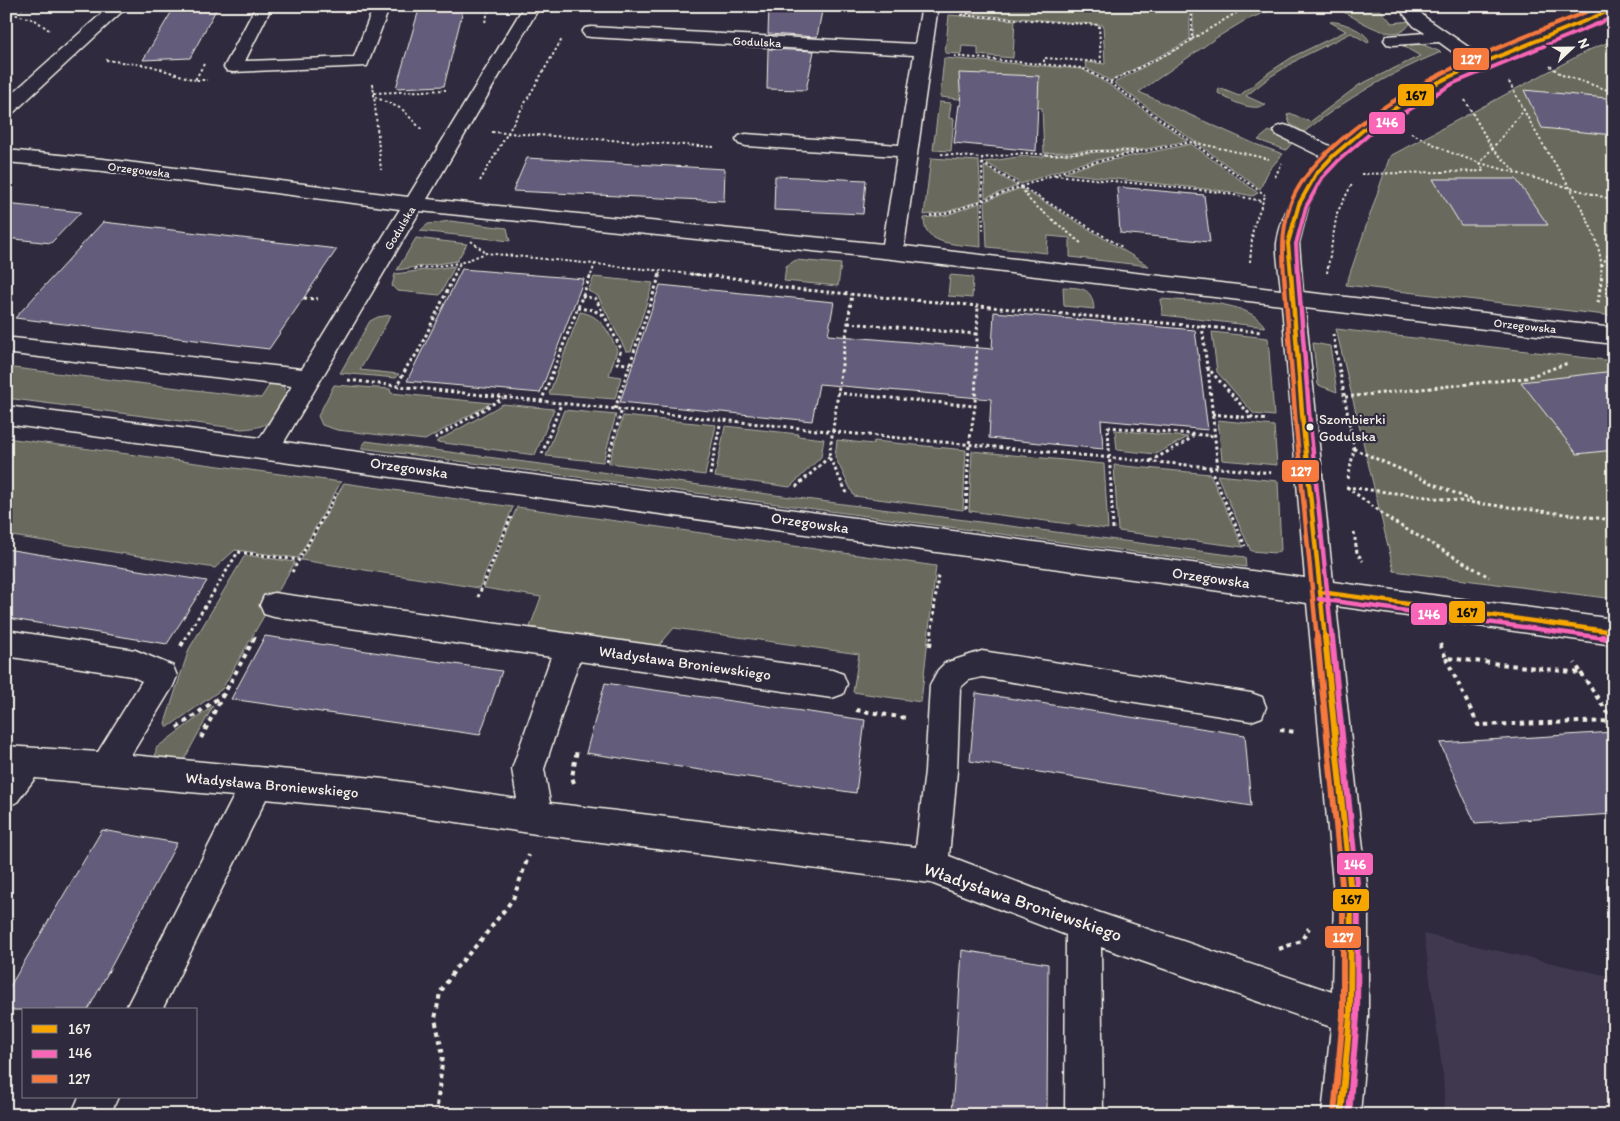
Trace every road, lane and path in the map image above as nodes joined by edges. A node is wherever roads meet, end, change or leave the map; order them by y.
1 (73, 6) edge
2 (120, 6) edge
3 (264, 6) edge
4 (382, 6) edge
5 (490, 6) edge
6 (532, 6) edge
7 (930, 6) edge
8 (1187, 6) edge
9 (1248, 6) edge
10 (1405, 6) edge
11 (1609, 8) edge
12 (6, 10) edge
13 (960, 15) dead end
14 (484, 25) dead end
15 (566, 32) dead end
16 (591, 32) dead end
17 (1441, 37) junction
18 (1192, 39) junction
19 (1393, 40) dead end
20 (922, 50) junction
21 (948, 55) dead end
22 (60, 58) junction
23 (1044, 64) junction
24 (1482, 64) junction
25 (373, 76) dead end
26 (1515, 77) dead end
27 (195, 80) dead end
28 (1110, 83) junction
29 (454, 90) dead end
30 (374, 95) junction
31 (1457, 104) dead end
32 (6, 110) edge
33 (1524, 110) junction
34 (1416, 127) dead end
35 (423, 131) dead end
36 (1284, 131) dead end
37 (507, 133) junction
38 (746, 140) dead end
39 (1192, 142) junction
40 (715, 147) dead end
41 (1492, 148) junction
42 (908, 152) junction
43 (1144, 152) junction
44 (937, 154) dead end
45 (1334, 154) junction
46 (6, 156) edge
47 (982, 158) junction
48 (1283, 161) dead end
49 (982, 163) junction
50 (1480, 163) junction
51 (1364, 168) dead end
52 (381, 173) dead end
53 (1516, 173) junction
54 (1054, 175) junction
55 (1353, 182) dead end
56 (478, 185) dead end
57 (1021, 187) junction
58 (1570, 188) junction
59 (1265, 195) dead end
60 (983, 200) junction
61 (1614, 200) edge
62 (1262, 201) dead end
63 (414, 204) junction
64 (927, 216) dead end
65 (983, 239) dead end
66 (470, 241) dead end
67 (1614, 243) edge
68 (1086, 248) dead end
69 (1127, 249) dead end
70 (892, 252) junction
71 (486, 253) junction
72 (460, 263) junction
73 (594, 264) junction
74 (1602, 266) junction
75 (412, 270) dead end
76 (661, 270) junction
77 (852, 294) junction
78 (582, 296) junction
79 (304, 298) dead end
80 (323, 300) dead end
81 (1291, 300) junction
82 (1597, 302) dead end
83 (1329, 304) junction
84 (978, 305) junction
85 (577, 308) junction
86 (603, 316) junction
87 (848, 323) junction
88 (1202, 325) junction
89 (1263, 332) dead end
90 (977, 334) junction
91 (1614, 336) edge
92 (13, 346) dead end
93 (1569, 363) dead end
94 (630, 364) junction
95 (1208, 367) junction
96 (310, 378) junction
97 (347, 380) dead end
98 (397, 386) junction
99 (837, 393) junction
100 (504, 398) junction
101 (1345, 398) junction
102 (541, 402) junction
103 (561, 404) junction
104 (975, 406) junction
105 (614, 409) junction
106 (622, 409) junction
107 (1212, 414) junction
108 (6, 415) edge
109 (1253, 418) junction
110 (721, 420) junction
111 (1270, 420) dead end
112 (832, 432) junction
113 (1194, 434) junction
114 (1214, 436) junction
115 (432, 440) dead end
116 (969, 445) junction
117 (268, 449) junction
118 (1354, 449) junction
119 (829, 457) junction
120 (1110, 458) junction
121 (540, 459) dead end
122 (1148, 462) junction
123 (606, 466) dead end
124 (1210, 468) junction
125 (1218, 469) junction
126 (1308, 479) junction
127 (709, 480) dead end
128 (1346, 487) junction
129 (339, 489) dead end
130 (791, 492) dead end
131 (1348, 496) dead end
132 (850, 500) dead end
133 (1478, 503) junction
134 (512, 514) dead end
135 (966, 515) dead end
136 (1614, 520) edge
137 (1352, 525) dead end
138 (1114, 534) dead end
139 (1249, 553) dead end
140 (299, 560) junction
141 (939, 565) dead end
142 (1368, 567) dead end
143 (1493, 580) dead end
144 (1320, 592) junction
145 (274, 605) junction
146 (463, 632) junction
147 (1614, 632) edge
148 (1439, 640) dead end
149 (6, 643) edge
150 (569, 647) junction
151 (929, 652) dead end
152 (1572, 657) dead end
153 (1446, 658) junction
154 (1581, 674) junction
155 (162, 676) junction
156 (832, 684) dead end
157 (224, 694) junction
158 (1251, 707) dead end
159 (212, 716) dead end
160 (1613, 722) edge
161 (175, 729) dead end
162 (1276, 729) dead end
163 (1305, 733) dead end
164 (577, 748) dead end
165 (16, 763) edge
166 (106, 768) junction
167 (257, 783) junction
168 (577, 790) dead end
169 (6, 791) edge
170 (536, 818) junction
171 (931, 866) junction
172 (1313, 922) dead end
173 (1083, 924) junction
174 (1271, 952) dead end
175 (144, 1008) edge
176 (1350, 1016) junction
177 (98, 1098) edge
178 (90, 1115) edge
179 (436, 1115) edge
180 (1084, 1115) edge
181 (1341, 1115) edge

1 - 12 path
2 - 22 street
3 - 4 street
5 - 14 path
6 - 63 street, Godulska
7 - 20 street
8 - 18 path
9 - 18 path
10 - 17 street
11 - 24 street
12 - 22 path
13 - 23 path
15 - 37 path
16 - 20 street, Godulska
17 - 19 street
17 - 24 street
18 - 28 path
20 - 42 street
21 - 23 path
22 - 27 path
22 - 32 street
23 - 28 path
24 - 45 street
25 - 30 path
26 - 33 path
28 - 39 path
29 - 30 path
30 - 35 path
30 - 52 path
31 - 41 path
33 - 41 path
33 - 58 path
34 - 50 path
36 - 45 street
37 - 40 path
37 - 56 path
38 - 42 street
39 - 43 path
39 - 48 path
39 - 59 path
41 - 50 path
41 - 53 path
42 - 70 street
43 - 47 path
43 - 54 path
44 - 47 path
45 - 81 street
46 - 63 street, Orzegowska
47 - 49 path
49 - 57 path
49 - 60 path
50 - 51 path
50 - 53 path
53 - 58 path
54 - 57 path
54 - 62 path
55 - 83 path
57 - 60 path
57 - 68 path
57 - 69 path
58 - 61 path
58 - 74 path
60 - 64 path
60 - 65 path
63 - 70 street, Orzegowska
63 - 96 street, Godulska
66 - 71 path
67 - 74 path
70 - 81 street, Orzegowska
71 - 72 path
71 - 73 path
72 - 75 path
72 - 98 path
73 - 76 path
73 - 78 path
74 - 82 path
76 - 77 path
76 - 94 path
77 - 84 path
77 - 87 path
78 - 85 path
78 - 86 path
79 - 80 path
81 - 83 street, Orzegowska
81 - 126 street
83 - 91 street, Orzegowska
83 - 101 path
84 - 88 path
84 - 90 path
85 - 86 path
85 - 102 path
86 - 94 path
87 - 90 path
87 - 99 path
88 - 89 path
88 - 95 path
90 - 104 path
92 - 96 street
93 - 101 path
94 - 105 path
95 - 107 path
95 - 109 path
96 - 117 street, Godulska
97 - 98 path
98 - 100 path
99 - 104 path
99 - 112 path
100 - 102 path
100 - 115 path
101 - 118 path
102 - 103 path
103 - 105 path
103 - 121 path
104 - 116 path
105 - 106 path
106 - 110 path
106 - 123 path
107 - 109 path
107 - 114 path
108 - 117 street, Orzegowska
109 - 111 path
110 - 112 path
110 - 127 path
112 - 116 path
112 - 119 path
113 - 114 path
113 - 120 path
113 - 122 path
114 - 125 path
116 - 120 path
116 - 135 path
117 - 144 street, Orzegowska
118 - 128 path
118 - 133 path
119 - 130 path
119 - 132 path
120 - 122 path
120 - 138 path
122 - 124 path
124 - 125 path
124 - 139 path
125 - 126 path
126 - 128 path
126 - 144 street
128 - 131 path
128 - 133 path
128 - 143 path
129 - 140 path
133 - 136 path
134 - 146 path
137 - 142 path
140 - 145 path
140 - 155 path
141 - 151 path
144 - 147 street, Orzegowska
144 - 176 street
145 - 146 street, Władysława Broniewskiego
145 - 157 path
146 - 150 street, Władysława Broniewskiego
148 - 153 path
149 - 155 street
150 - 156 street, Władysława Broniewskiego
150 - 170 street
152 - 154 path
153 - 154 path
153 - 160 path
154 - 160 path
155 - 166 street
157 - 159 path
157 - 161 path
158 - 171 street
162 - 163 path
164 - 168 path
165 - 166 street, Władysława Broniewskiego
165 - 169 street
166 - 167 street, Władysława Broniewskiego
167 - 170 street, Władysława Broniewskiego
167 - 175 street
170 - 171 street, Władysława Broniewskiego
170 - 179 path
171 - 173 street, Władysława Broniewskiego
172 - 174 path
173 - 176 street, Władysława Broniewskiego
173 - 180 street
176 - 181 street
177 - 178 street

